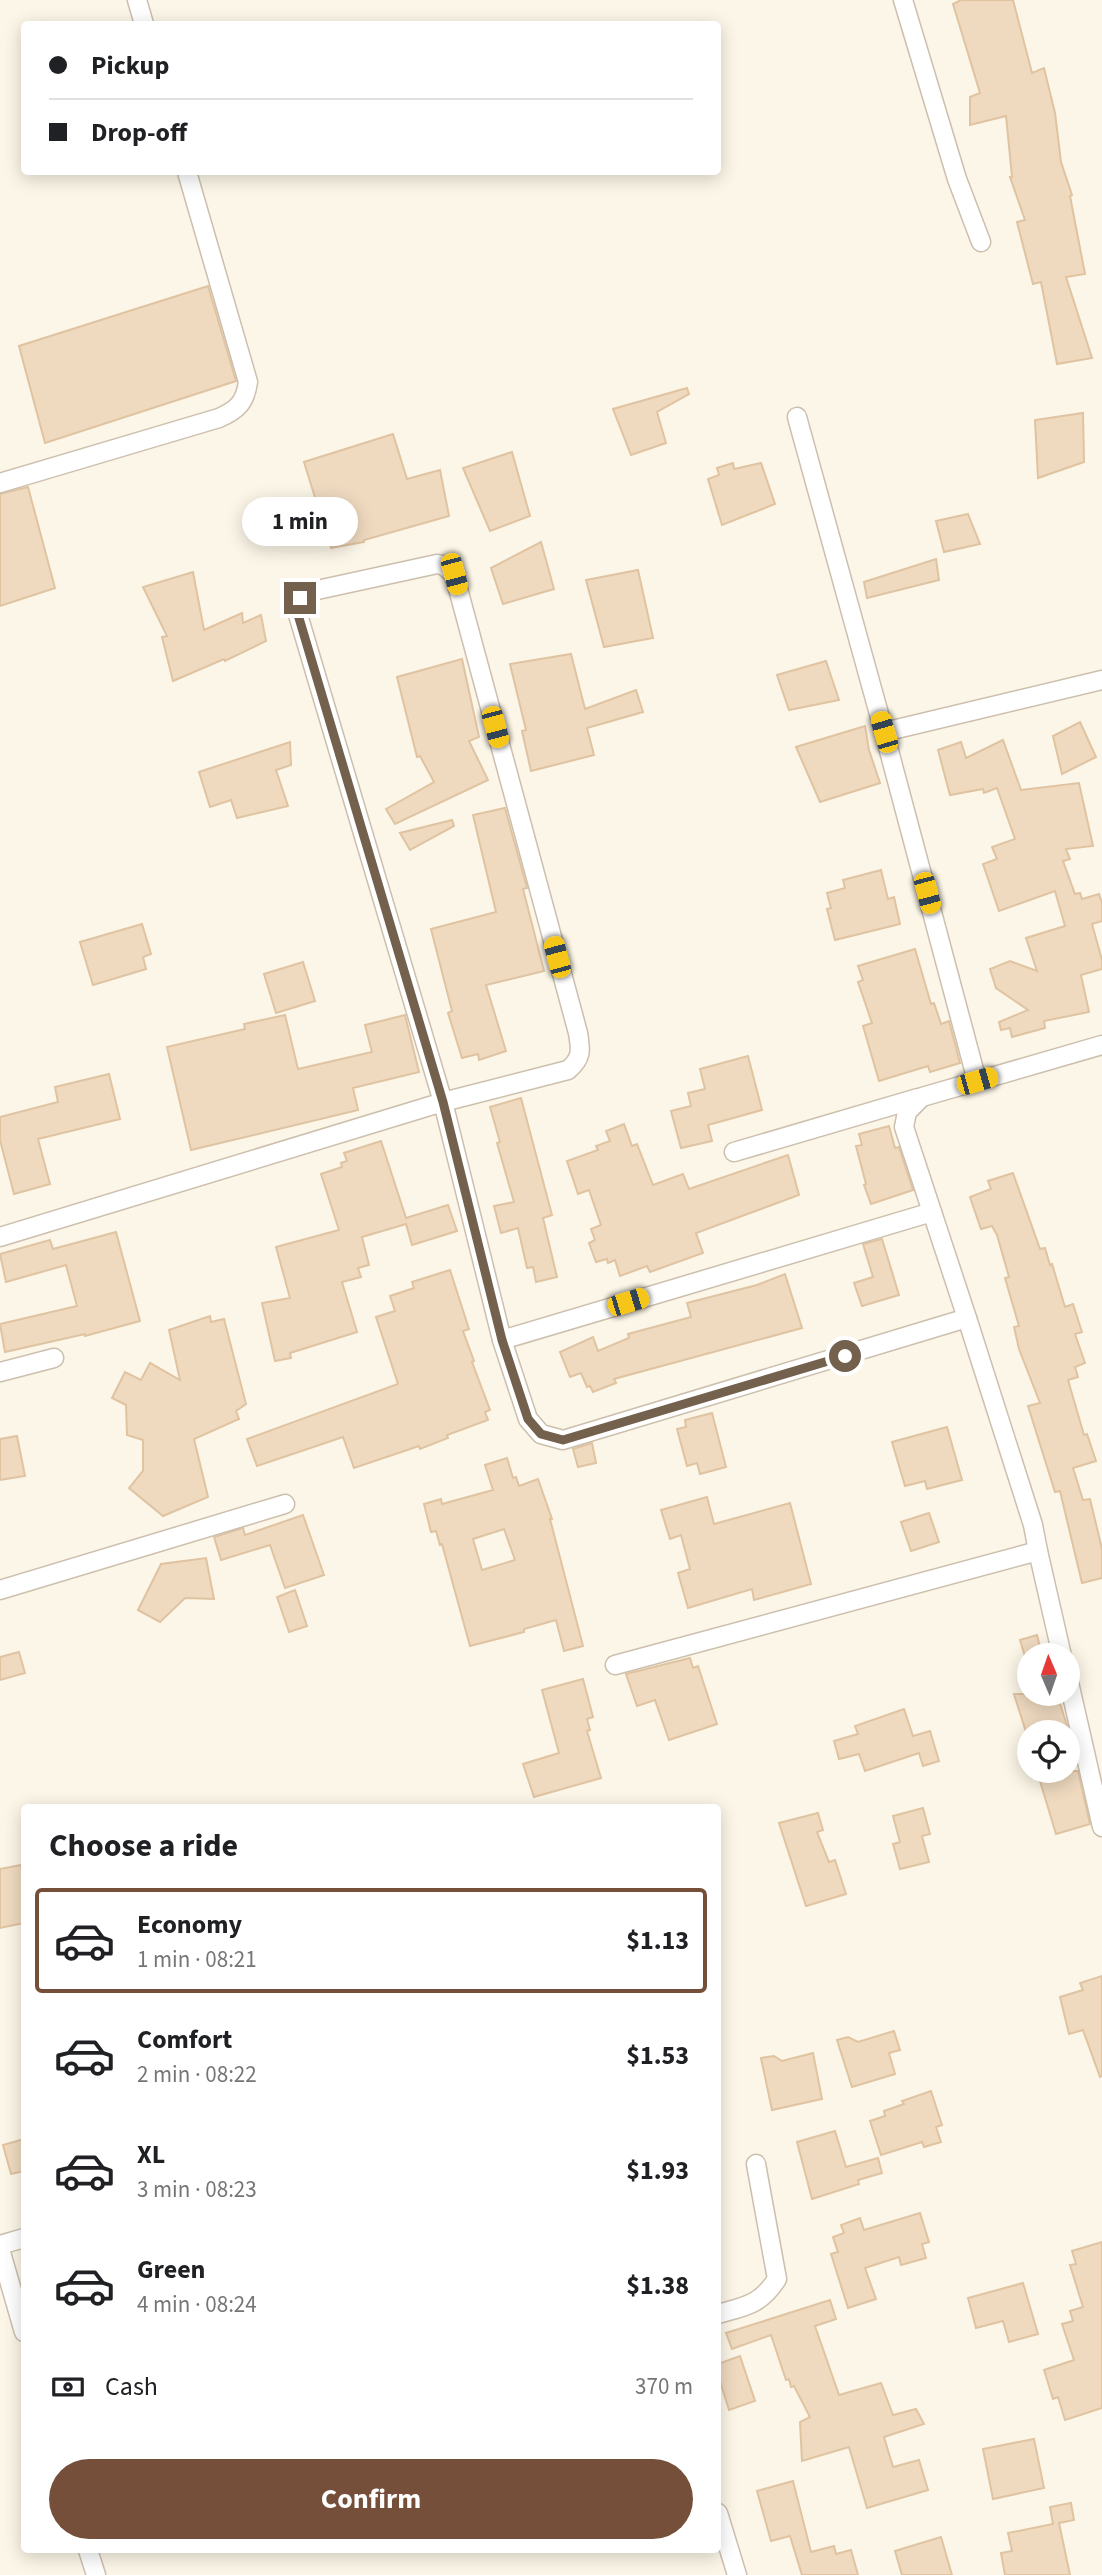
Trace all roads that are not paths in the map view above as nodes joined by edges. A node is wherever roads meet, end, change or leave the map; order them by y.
1 (137, 0) edge
2 (903, 0) edge
3 (143, 21) edge
4 (188, 175) edge
5 (981, 242) dead end
6 (797, 417) dead end
7 (0, 483) edge
8 (1102, 680) edge
9 (884, 732) junction
10 (1102, 1045) edge
11 (977, 1081) junction
12 (922, 1097) junction
13 (443, 1102) junction
14 (734, 1153) dead end
15 (932, 1212) junction
16 (0, 1237) edge
17 (967, 1318) junction
18 (502, 1340) junction
19 (54, 1358) dead end
20 (0, 1371) edge
21 (285, 1504) dead end
22 (1038, 1550) junction
23 (0, 1590) edge
24 (1059, 1643) edge
25 (615, 1665) dead end
26 (1074, 1706) edge
27 (1102, 1827) edge
28 (756, 2164) dead end
29 (21, 2239) edge
30 (0, 2247) edge
31 (721, 2313) edge
32 (21, 2321) edge
33 (721, 2523) edge
34 (89, 2553) edge
35 (96, 2575) edge
36 (737, 2575) edge

1 - 3 street
2 - 5 street
4 - 7 street
6 - 9 street
8 - 9 street
9 - 11 street
10 - 11 street
11 - 12 street
12 - 14 street
12 - 15 street
13 - 13 street
13 - 16 street
13 - 18 street
15 - 17 street
15 - 18 street
17 - 18 street
17 - 22 street
19 - 20 street
21 - 23 street
22 - 24 street
22 - 25 street
26 - 27 street
28 - 31 street
29 - 30 street
30 - 32 street
33 - 36 street
34 - 35 street

